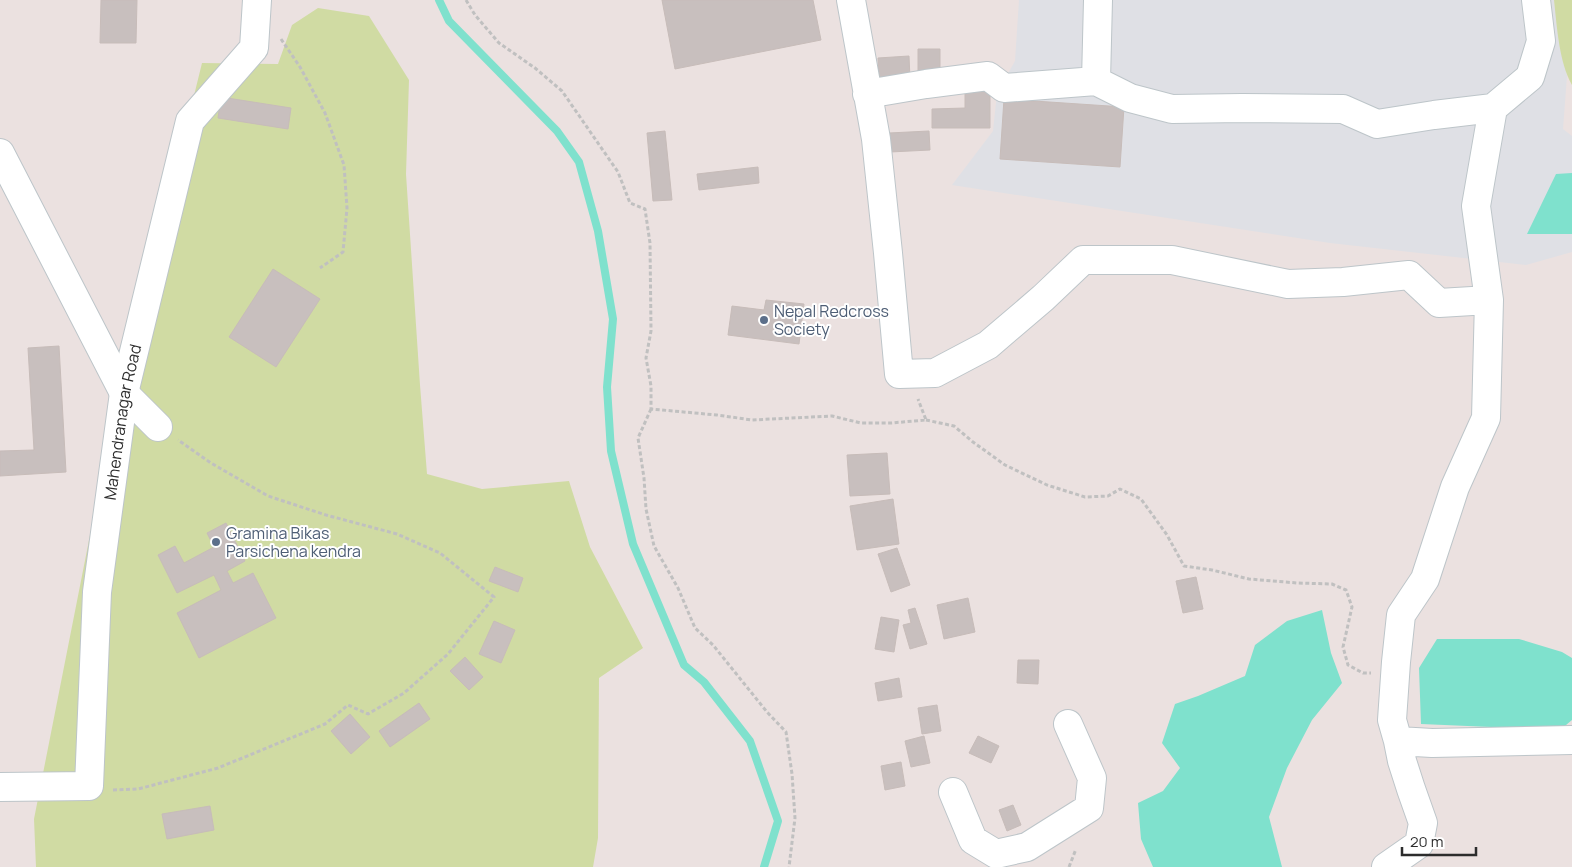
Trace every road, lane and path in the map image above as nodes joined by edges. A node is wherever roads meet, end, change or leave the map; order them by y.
1 (466, 0) edge
2 (851, 0) edge
3 (1098, 0) edge
4 (1536, 0) edge
5 (257, 5) edge
6 (1096, 81) junction
7 (867, 94) junction
8 (1493, 108) junction
9 (0, 153) edge
10 (320, 268) dead end
11 (1489, 300) junction
12 (935, 373) junction
13 (124, 392) junction
14 (651, 409) junction
15 (926, 420) junction
16 (158, 428) joint
17 (1395, 675) junction
18 (1068, 724) dead end
19 (1572, 740) edge
20 (1398, 741) junction
21 (89, 786) junction
22 (0, 787) edge
23 (953, 792) dead end
24 (789, 867) edge
25 (1386, 867) edge

1 - 14 path
2 - 7 street
3 - 6 street
4 - 8 street
5 - 10 path
5 - 13 street, Mahendranagar Road
6 - 7 street
6 - 8 street
7 - 12 street
8 - 11 street
9 - 13 street
11 - 12 street
11 - 17 street
12 - 15 path
13 - 16 street
13 - 21 street, Mahendranagar Road
14 - 15 path
14 - 24 path
15 - 17 path
16 - 21 path
17 - 20 street
18 - 23 street
19 - 20 street
20 - 25 street
21 - 22 street

